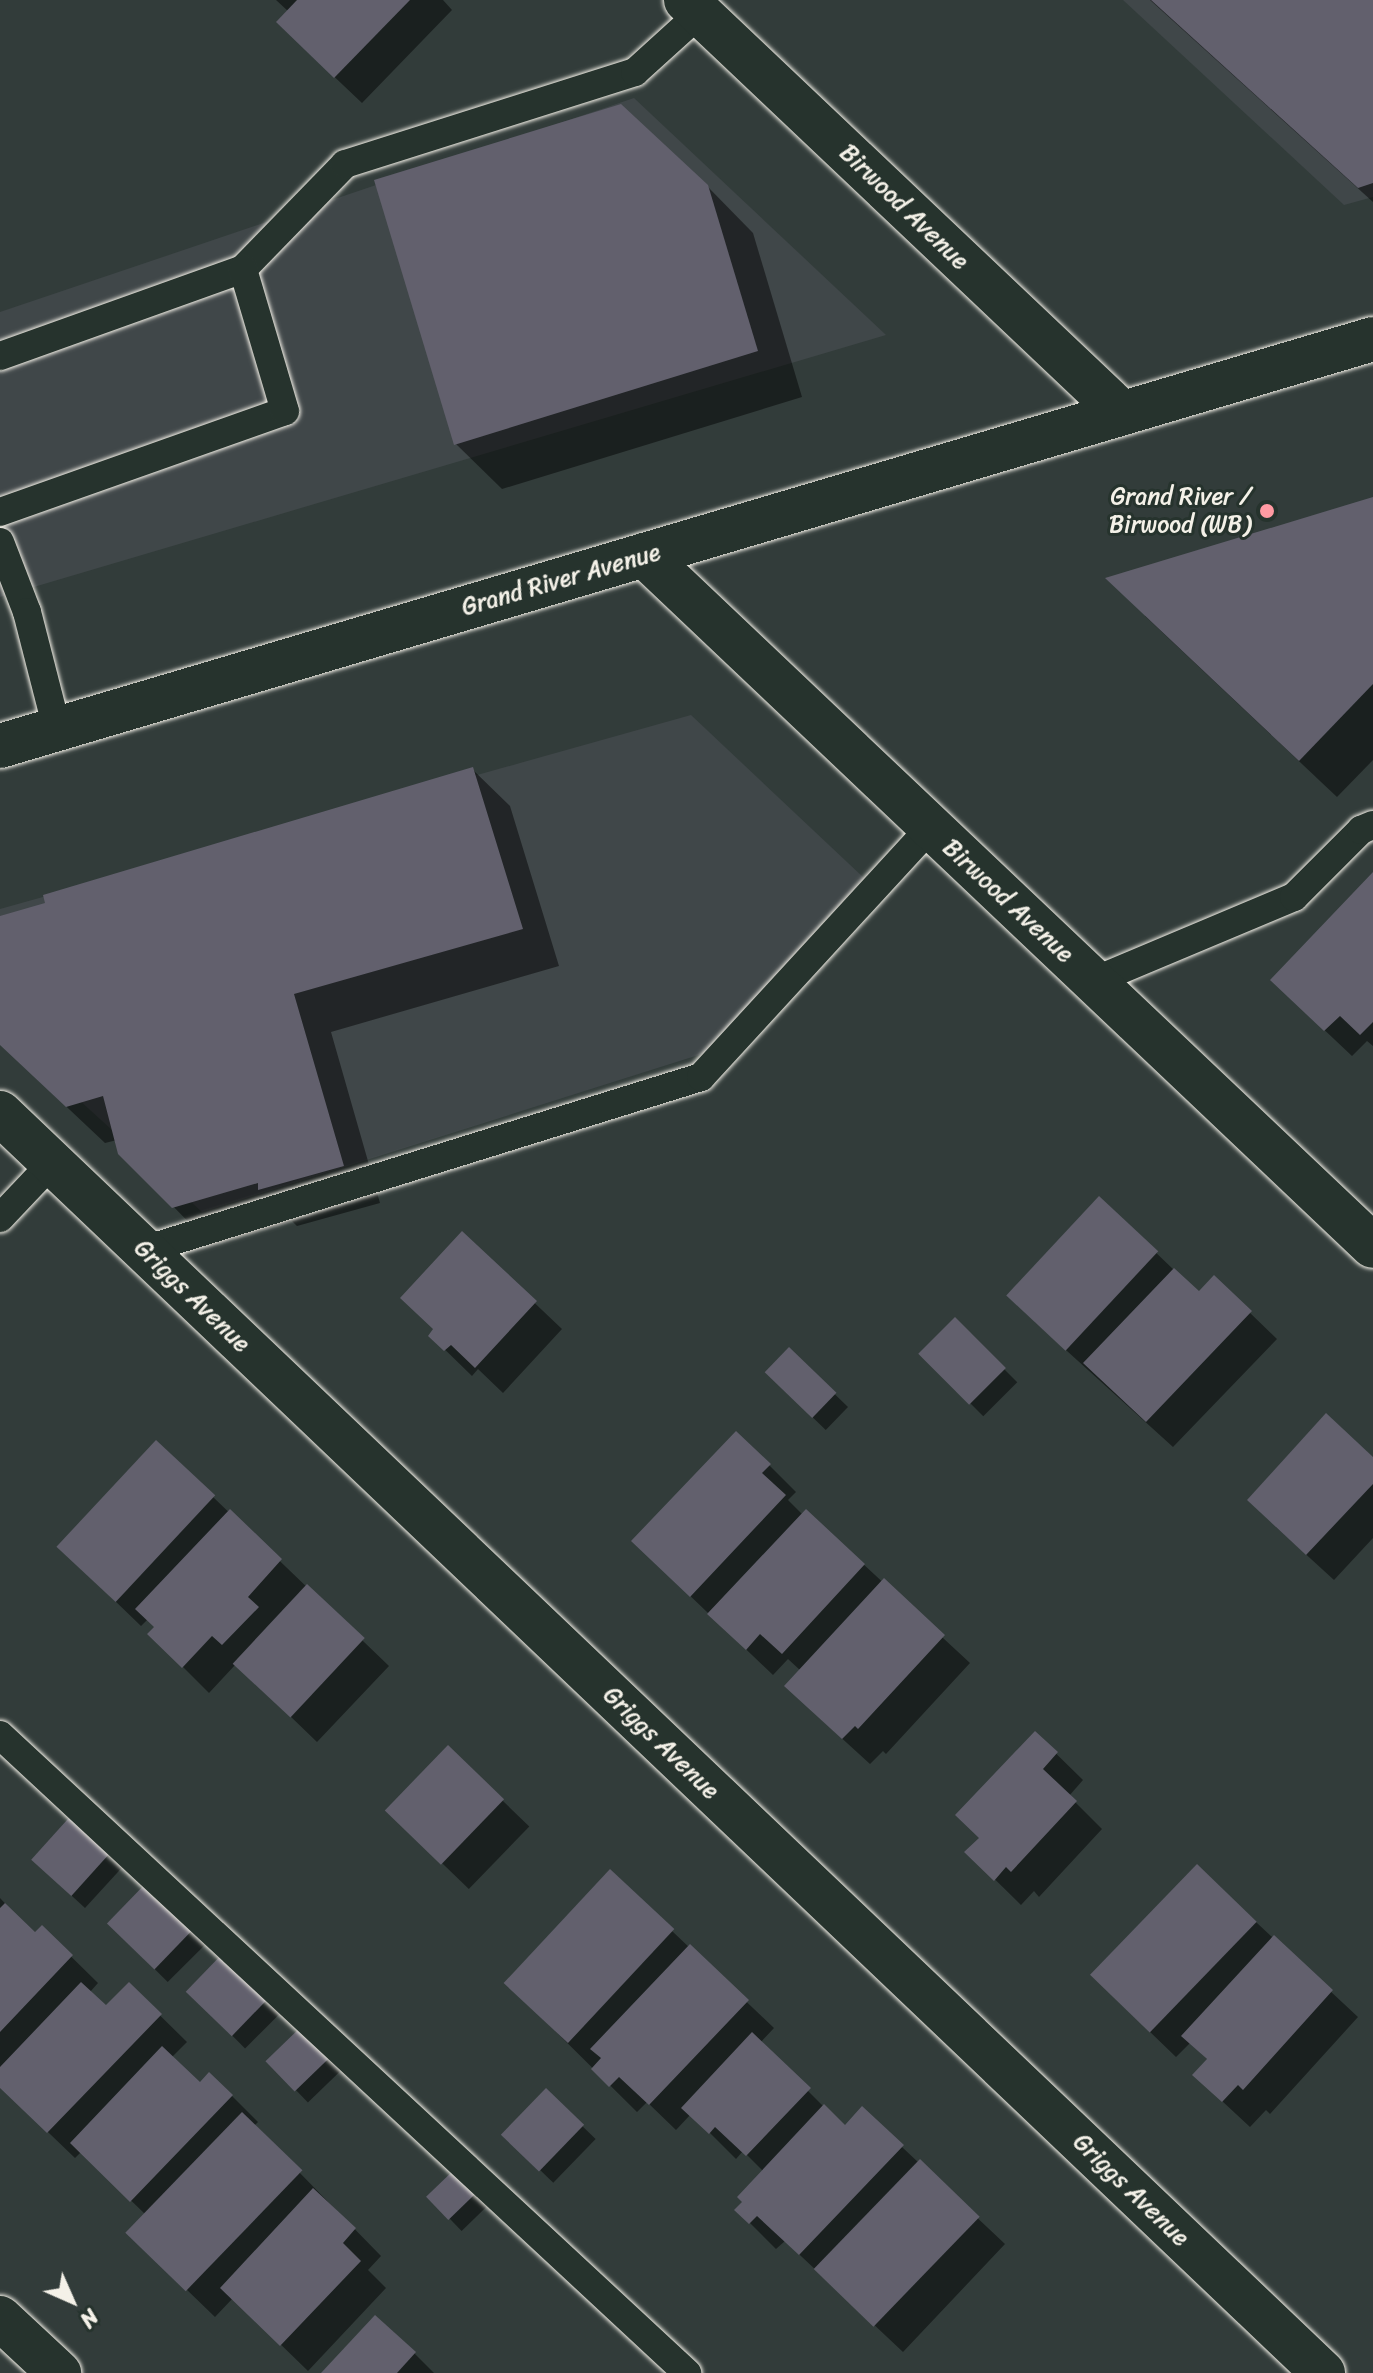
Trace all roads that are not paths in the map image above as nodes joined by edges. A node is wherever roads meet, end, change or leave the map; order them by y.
1 (693, 7) edge
2 (243, 269) junction
3 (1373, 339) edge
4 (0, 356) edge
5 (1122, 413) junction
6 (0, 512) edge
7 (0, 542) edge
8 (644, 555) junction
9 (57, 729) junction
10 (0, 746) edge
11 (1373, 825) edge
12 (931, 827) junction
13 (1094, 981) junction
14 (0, 1113) edge
15 (52, 1163) junction
16 (0, 1218) edge
17 (1373, 1246) edge
18 (144, 1250) junction
19 (0, 1735) edge
20 (0, 2318) edge
21 (59, 2373) edge
22 (687, 2373) edge
23 (1323, 2373) edge

1 - 2 lane
1 - 5 street, Birwood Avenue
2 - 4 lane
2 - 6 lane
3 - 5 street, Grand River Avenue
5 - 8 street, Grand River Avenue
7 - 9 lane
8 - 9 street, Grand River Avenue
8 - 12 street, Birwood Avenue
9 - 10 street, Grand River Avenue
11 - 13 lane
12 - 13 street, Birwood Avenue
12 - 18 lane
13 - 17 street, Birwood Avenue
14 - 15 street, Griggs Avenue
15 - 16 lane
15 - 18 street, Griggs Avenue
18 - 23 street, Griggs Avenue
19 - 22 lane
20 - 21 street

